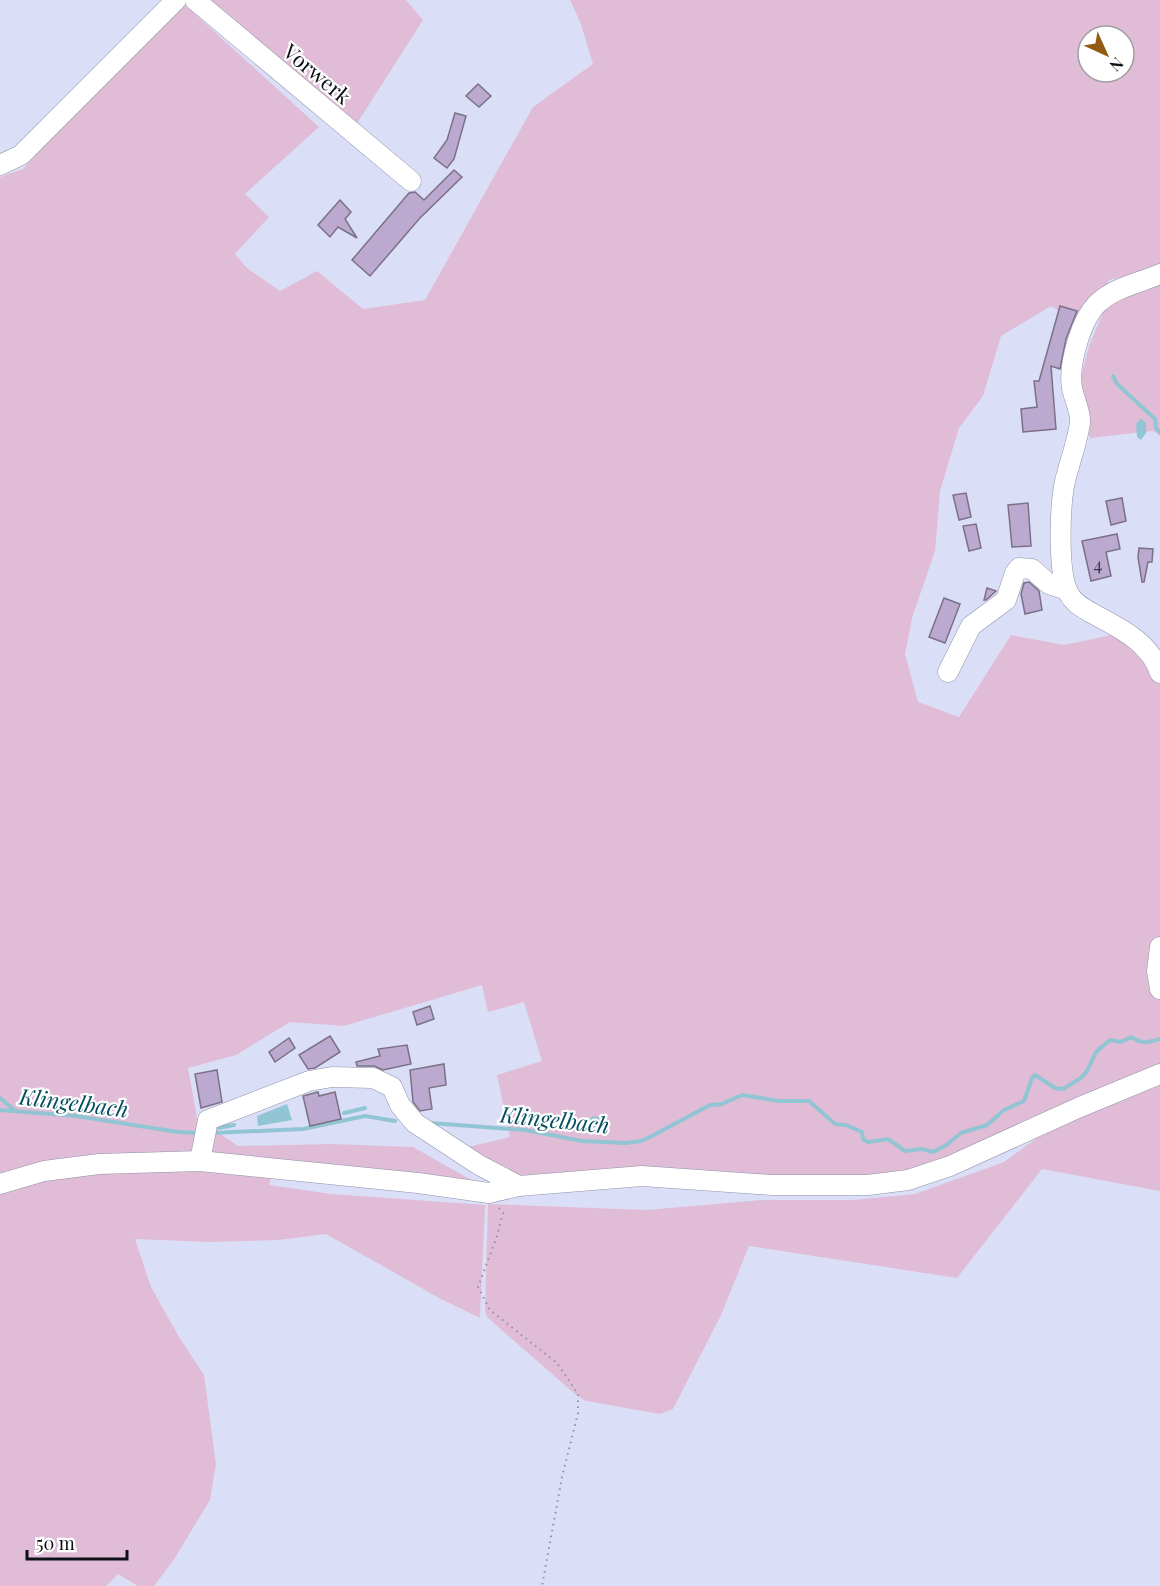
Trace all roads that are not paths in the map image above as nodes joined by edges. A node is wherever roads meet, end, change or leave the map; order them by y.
1 (177, 0) edge
2 (195, 0) edge
3 (0, 165) edge
4 (411, 181) dead end
5 (1160, 274) edge
6 (1067, 590) junction
7 (948, 672) dead end
8 (1160, 673) edge
9 (1160, 947) edge
10 (1160, 989) edge
11 (1160, 1074) edge
12 (200, 1161) junction
13 (0, 1184) edge
14 (519, 1186) junction

1 - 3 street
2 - 4 street, Vorwerk
5 - 6 street
6 - 7 street
6 - 8 street
9 - 10 street
11 - 14 street
12 - 13 street
12 - 14 street
12 - 14 street

